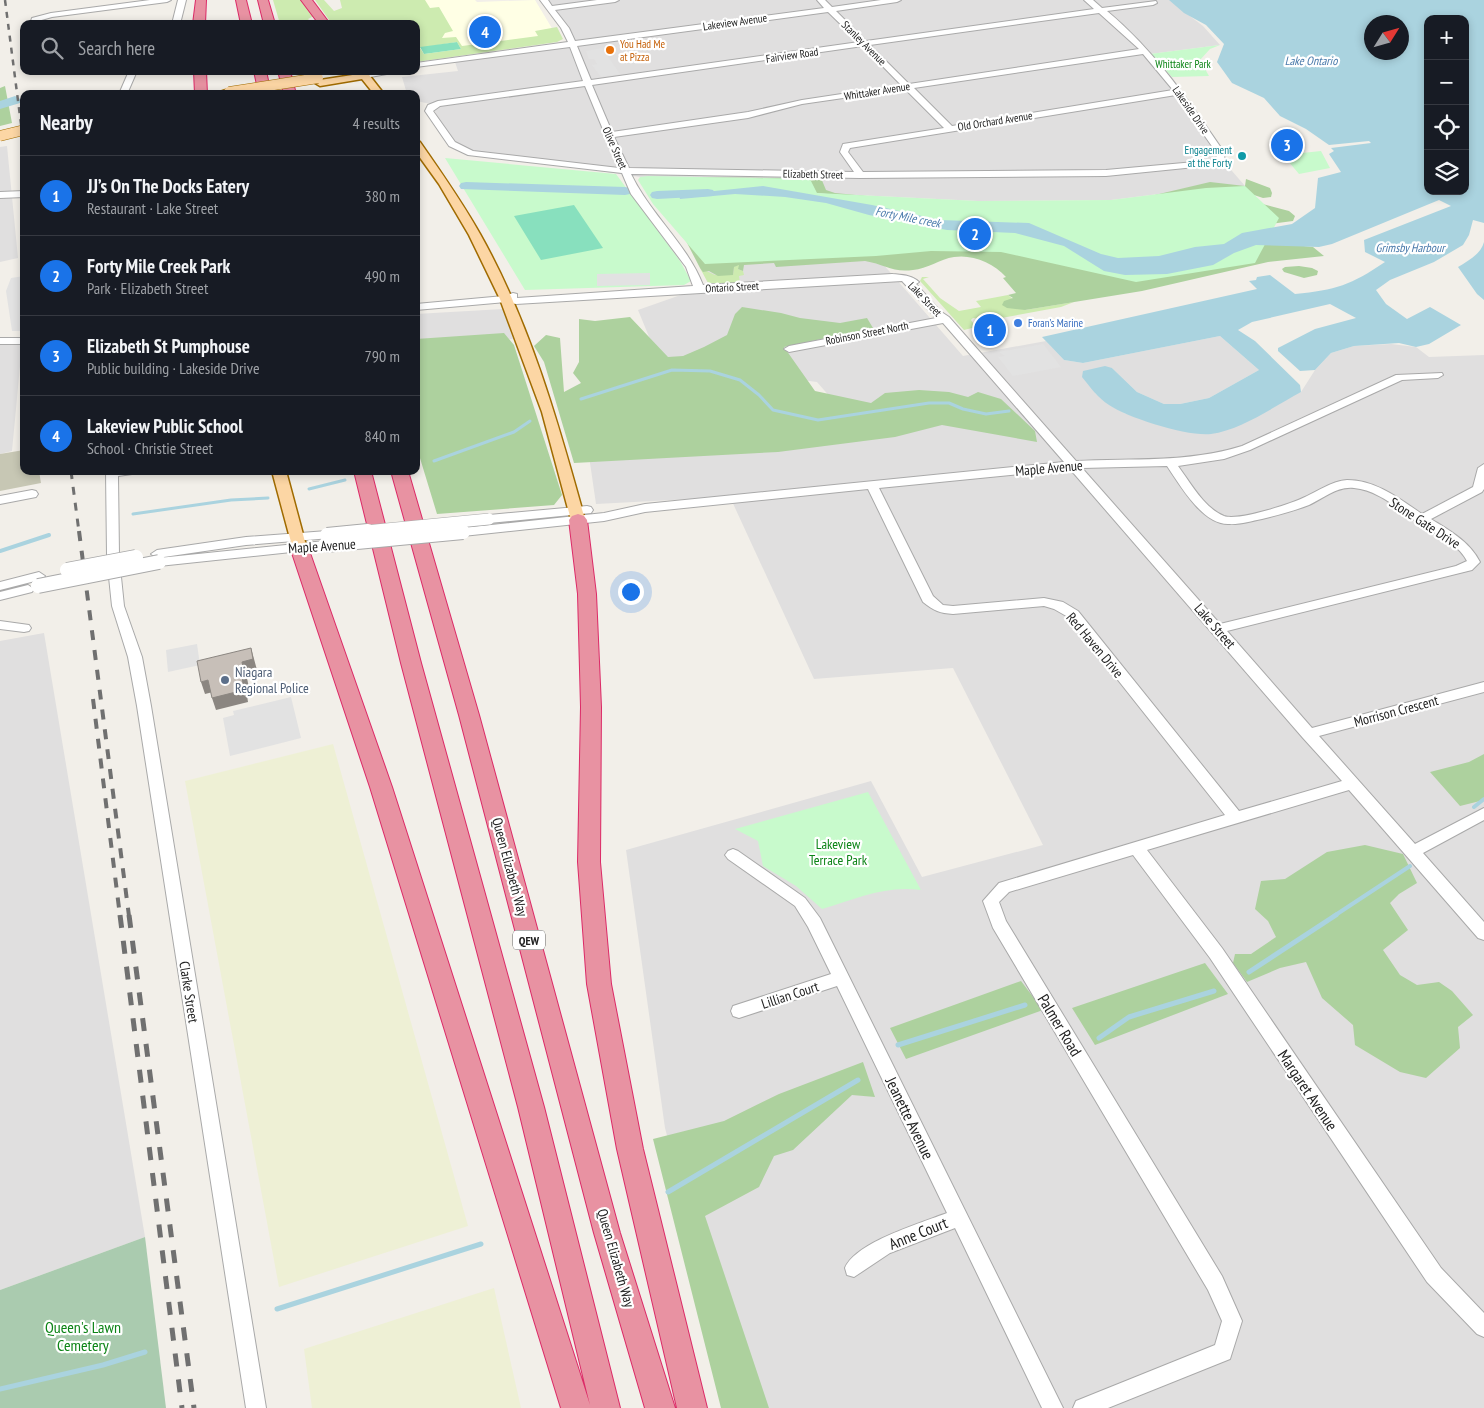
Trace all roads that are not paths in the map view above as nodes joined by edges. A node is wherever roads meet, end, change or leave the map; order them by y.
1 (167, 0) edge
2 (182, 0) edge
3 (200, 0) edge
4 (241, 0) edge
5 (263, 0) edge
6 (306, 0) edge
7 (544, 0) edge
8 (614, 0) edge
9 (821, 0) edge
10 (898, 0) edge
11 (1088, 0) edge
12 (1153, 3) dead end
13 (550, 8) junction
14 (830, 9) junction
15 (1101, 10) junction
16 (40, 20) edge
17 (177, 20) edge
18 (199, 20) edge
19 (247, 20) edge
20 (269, 20) edge
21 (322, 20) edge
22 (572, 44) junction
23 (866, 44) junction
24 (1146, 51) junction
25 (420, 66) edge
26 (131, 75) edge
27 (200, 75) edge
28 (261, 75) edge
29 (285, 75) edge
30 (352, 75) edge
31 (365, 75) edge
32 (319, 81) junction
33 (588, 84) junction
34 (906, 86) junction
35 (125, 90) edge
36 (201, 90) edge
37 (248, 90) edge
38 (264, 90) edge
39 (271, 90) edge
40 (289, 90) edge
41 (376, 90) edge
42 (1178, 92) junction
43 (431, 107) joint
44 (20, 126) edge
45 (948, 128) junction
46 (0, 131) edge
47 (20, 131) edge
48 (609, 135) junction
49 (0, 136) edge
50 (420, 150) edge
51 (1222, 162) joint
52 (625, 171) junction
53 (860, 175) junction
54 (20, 194) edge
55 (0, 195) edge
56 (905, 278) joint
57 (699, 289) junction
58 (558, 297) joint
59 (506, 299) junction
60 (420, 307) edge
61 (945, 319) junction
62 (0, 341) edge
63 (20, 341) edge
64 (790, 349) dead end
65 (1438, 375) dead end
66 (1170, 462) junction
67 (1072, 465) junction
68 (1484, 468) edge
69 (112, 475) edge
70 (281, 475) edge
71 (363, 475) edge
72 (400, 475) edge
73 (872, 486) junction
74 (1481, 491) edge
75 (32, 494) dead end
76 (0, 500) edge
77 (577, 515) junction
78 (1422, 519) junction
79 (490, 524) joint
80 (309, 543) junction
81 (113, 555) dead end
82 (115, 577) dead end
83 (38, 581) junction
84 (0, 586) edge
85 (0, 596) edge
86 (0, 626) edge
87 (24, 628) dead end
88 (1218, 629) junction
89 (1484, 687) edge
90 (1308, 734) junction
91 (1353, 783) junction
92 (1484, 814) edge
93 (1236, 820) junction
94 (1137, 849) junction
95 (1413, 851) junction
96 (733, 855) dead end
97 (1484, 933) edge
98 (841, 978) junction
99 (739, 1011) dead end
100 (959, 1217) junction
101 (854, 1268) dead end
102 (1484, 1327) edge
103 (256, 1408) edge
104 (576, 1408) edge
105 (605, 1408) edge
106 (660, 1408) edge
107 (692, 1408) edge
108 (1053, 1408) edge
109 (1083, 1408) edge

1 - 16 street
2 - 17 street
3 - 18 highway
4 - 19 highway
5 - 20 highway
6 - 21 highway
7 - 13 street, Olive Street
8 - 13 street
9 - 14 street, Stanley Avenue
10 - 14 street, Lakeview Avenue
11 - 15 street, Lakeside Drive
12 - 15 street, Fairview Road
13 - 22 street, Olive Street
14 - 22 street, Lakeview Avenue
14 - 23 street, Stanley Avenue
15 - 23 street, Fairview Road
15 - 24 street, Lakeside Drive
22 - 25 street, Lakeview Avenue
22 - 33 street, Olive Street
23 - 33 street, Fairview Road
23 - 34 street, Stanley Avenue
24 - 34 street, Whittaker Avenue
24 - 42 street, Lakeside Drive
26 - 35 street
27 - 36 highway
28 - 38 highway
29 - 40 highway
30 - 32 main road
31 - 41 main road
32 - 37 main road, bridge
32 - 39 main road
33 - 43 street, Fairview Road
33 - 48 street, Olive Street
34 - 45 street, Stanley Avenue
34 - 48 street, Whittaker Avenue
42 - 45 street, Old Orchard Avenue
42 - 51 street, Lakeside Drive
43 - 52 street, Elizabeth Street
44 - 46 main road
45 - 53 street, Old Orchard Avenue
47 - 49 main road, bridge
48 - 52 street, Olive Street
50 - 59 main road
51 - 53 street, Elizabeth Street
52 - 53 street, Elizabeth Street
52 - 57 street, Olive Street
54 - 55 street
56 - 57 street, Ontario Street
56 - 61 street, Lake Street
57 - 58 street, Ontario Street
58 - 59 street, Ontario Street
59 - 60 street, Ontario Street
59 - 77 main road
61 - 64 street, Robinson Street North
61 - 67 street, Lake Street
62 - 63 street
65 - 66 street, Maple Avenue
66 - 67 street, Maple Avenue
66 - 78 street, Stone Gate Drive
67 - 73 street, Maple Avenue
67 - 88 street, Lake Street
68 - 74 street
69 - 81 street
70 - 80 main road
71 - 105 highway
72 - 106 highway, Queen Elizabeth Way / QEW
73 - 77 street, Maple Avenue
73 - 93 street, Red Haven Drive
74 - 78 street
75 - 76 street
77 - 79 street, Maple Avenue
77 - 107 highway
78 - 88 street, Stone Gate Drive
79 - 80 street, Maple Avenue, bridge
80 - 83 street, Maple Avenue, bridge
80 - 104 highway
82 - 103 street, Clarke Street
83 - 84 street, Maple Avenue
83 - 85 street, Maple Avenue
86 - 87 street
88 - 90 street, Lake Street
89 - 90 street, Morrison Crescent
90 - 91 street, Lake Street
91 - 93 street, Palmer Road
91 - 95 street, Lake Street
92 - 95 street
93 - 94 street, Palmer Road
94 - 102 street, Margaret Avenue
94 - 109 street, Palmer Road
95 - 97 street, Lake Street
96 - 98 street, Jeanette Avenue
98 - 99 street, Lillian Court
98 - 100 street, Jeanette Avenue
100 - 101 street, Anne Court
100 - 108 street, Jeanette Avenue

